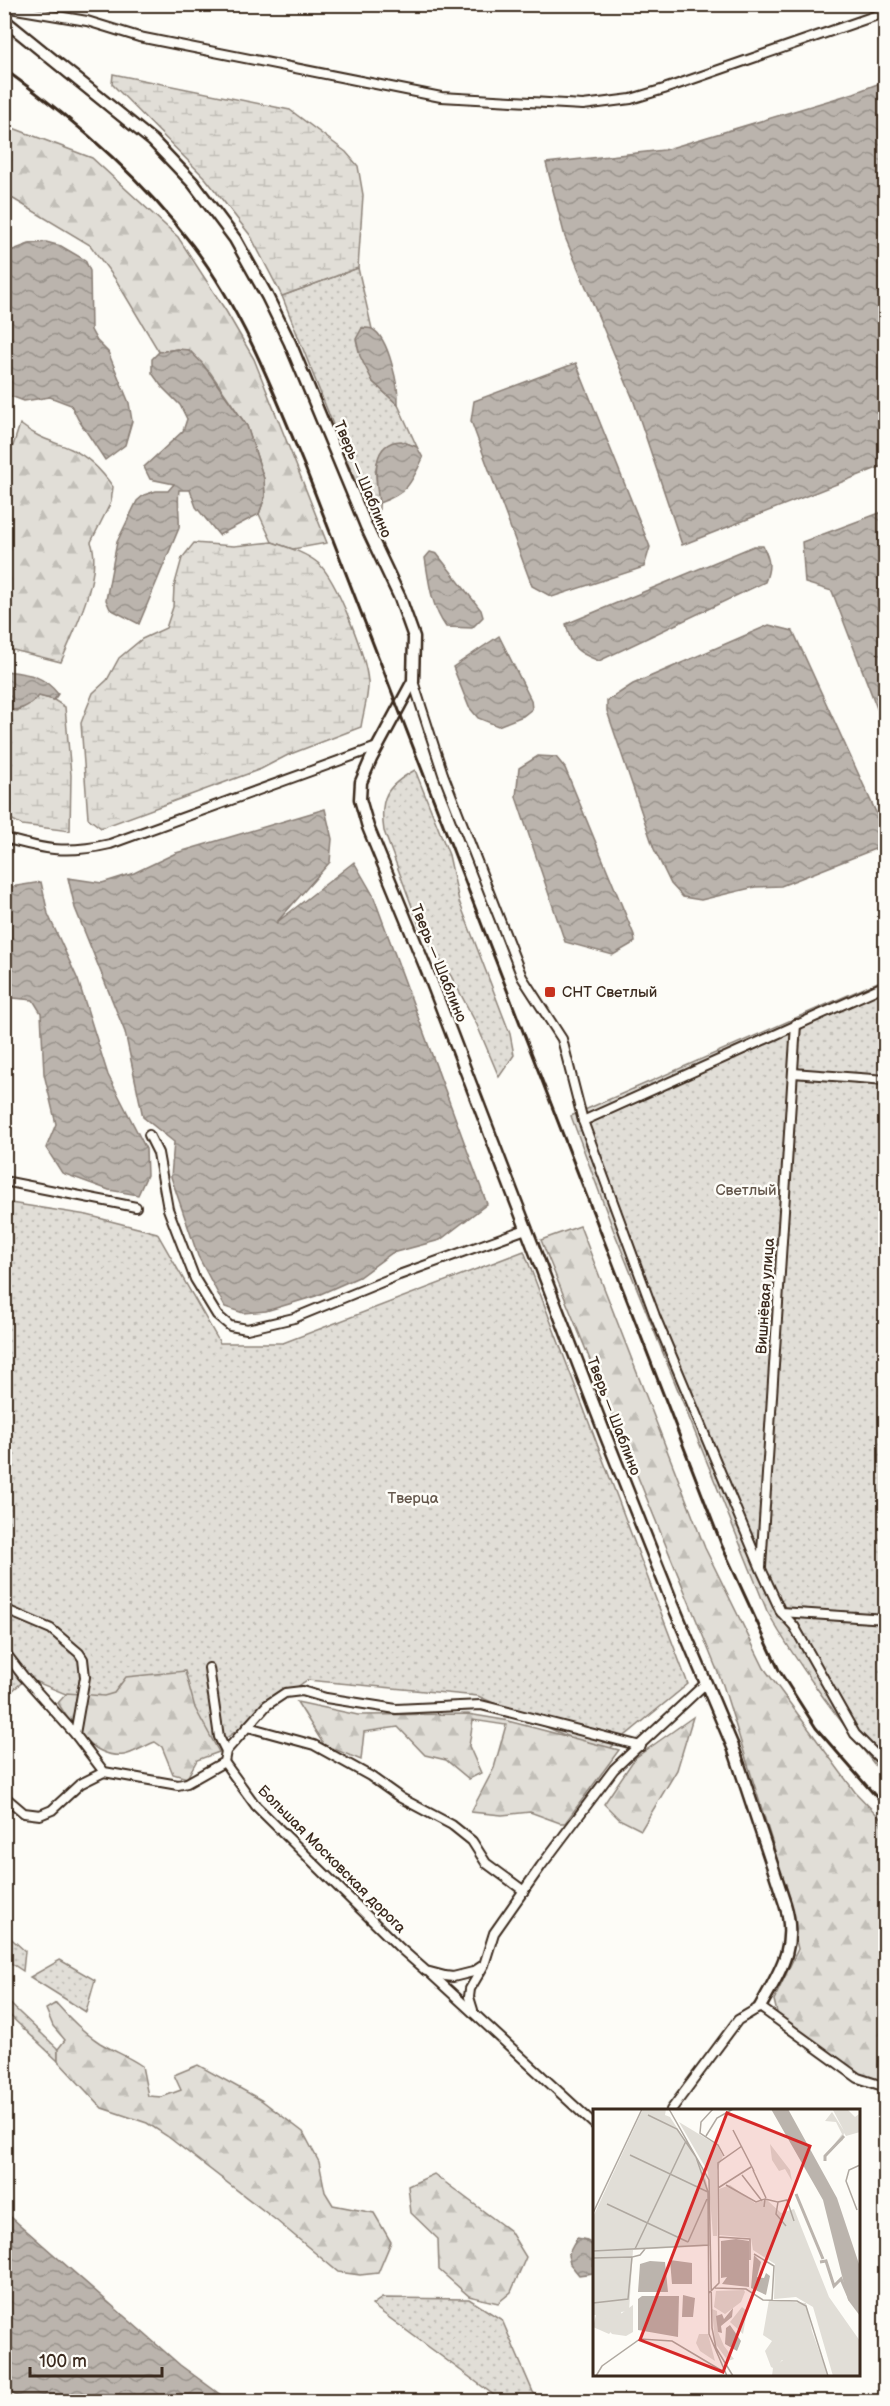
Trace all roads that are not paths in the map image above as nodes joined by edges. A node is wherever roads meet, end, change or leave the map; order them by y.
1 (4, 7) edge
2 (885, 12) edge
3 (4, 20) edge
4 (413, 681) junction
5 (377, 747) junction
6 (4, 838) edge
7 (885, 985) edge
8 (796, 1024) junction
9 (793, 1074) junction
10 (885, 1080) edge
11 (584, 1121) junction
12 (149, 1135) dead end
13 (4, 1181) edge
14 (136, 1207) dead end
15 (526, 1229) junction
16 (761, 1569) junction
17 (4, 1609) edge
18 (781, 1612) junction
19 (885, 1619) edge
20 (4, 1651) edge
21 (209, 1668) dead end
22 (706, 1683) junction
23 (248, 1727) junction
24 (75, 1734) junction
25 (641, 1746) junction
26 (226, 1751) junction
27 (224, 1761) junction
28 (885, 1765) edge
29 (104, 1772) junction
30 (4, 1796) edge
31 (524, 1891) junction
32 (484, 1965) junction
33 (426, 1971) junction
34 (760, 2007) junction
35 (472, 2010) junction
36 (885, 2087) edge
37 (672, 2109) edge
38 (593, 2123) edge

1 - 2 street
3 - 4 street, Тверь — Шаблино
4 - 5 street, Тверь — Шаблино
4 - 11 street
5 - 6 street
5 - 15 street, Тверь — Шаблино
7 - 8 street
8 - 9 street, Вишнёвая улица
8 - 11 street
9 - 10 street
9 - 16 street, Вишнёвая улица
11 - 16 street
12 - 15 street
13 - 14 street
15 - 22 street, Тверь — Шаблино
16 - 18 street
17 - 24 street
18 - 19 street
18 - 28 street
20 - 24 street
21 - 26 street
22 - 25 street
22 - 34 street, Тверь — Шаблино
23 - 25 street
23 - 26 street
23 - 31 street
24 - 29 street
25 - 31 street
26 - 27 street
27 - 29 street
27 - 33 street, Большая Московская дорога
29 - 30 street
31 - 32 street
32 - 33 street
32 - 35 street
33 - 35 street, Большая Московская дорога
34 - 36 street
34 - 37 street
35 - 38 street, Большая Московская дорога

